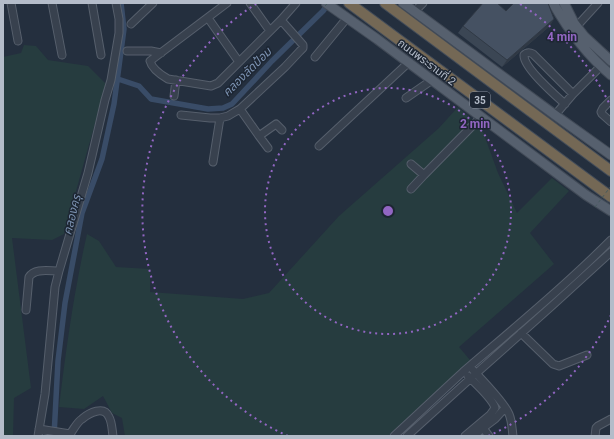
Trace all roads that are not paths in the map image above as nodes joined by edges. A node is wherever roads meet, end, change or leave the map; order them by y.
1 (11, 3) edge
2 (52, 3) edge
3 (92, 3) edge
4 (116, 3) edge
5 (153, 3) edge
6 (227, 3) edge
7 (250, 3) edge
8 (296, 3) edge
9 (349, 3) edge
10 (385, 3) edge
11 (403, 3) edge
12 (423, 3) edge
13 (553, 3) edge
14 (564, 3) edge
15 (598, 3) edge
16 (326, 4) edge
17 (414, 11) junction
18 (208, 18) junction
19 (347, 18) junction
20 (281, 20) junction
21 (131, 24) dead end
22 (576, 26) junction
23 (270, 31) junction
24 (18, 41) dead end
25 (127, 51) dead end
26 (161, 53) junction
27 (101, 54) dead end
28 (62, 56) dead end
29 (315, 57) dead end
30 (610, 58) edge
31 (239, 62) junction
32 (408, 63) junction
33 (601, 66) junction
34 (611, 75) edge
35 (176, 80) junction
36 (432, 80) junction
37 (573, 94) junction
38 (174, 96) dead end
39 (406, 98) dead end
40 (611, 100) edge
41 (565, 104) junction
42 (240, 109) junction
43 (180, 115) dead end
44 (555, 115) junction
45 (481, 117) junction
46 (220, 118) junction
47 (611, 122) edge
48 (282, 130) dead end
49 (259, 136) junction
50 (319, 146) dead end
51 (268, 148) dead end
52 (610, 153) edge
53 (213, 162) dead end
54 (411, 164) dead end
55 (611, 171) edge
56 (424, 175) junction
57 (411, 189) dead end
58 (611, 197) edge
59 (611, 211) edge
60 (611, 240) edge
61 (611, 252) edge
62 (59, 271) junction
63 (551, 302) junction
64 (26, 310) dead end
65 (521, 333) junction
66 (587, 355) dead end
67 (467, 369) junction
68 (473, 376) junction
69 (506, 408) junction
70 (611, 419) edge
71 (483, 428) junction
72 (38, 433) edge
73 (70, 435) edge
74 (113, 436) edge
75 (394, 436) edge
76 (407, 436) edge
77 (465, 436) edge
78 (474, 436) edge
79 (489, 436) edge
80 (513, 436) edge
81 (595, 436) edge

1 - 24 street
2 - 28 street
3 - 27 street
4 - 62 street
5 - 21 street
6 - 18 street
7 - 23 street
8 - 20 street
9 - 58 highway, ถนนพระรามที่ 2 / 35
10 - 55 highway, ถนนพระรามที่ 2 / 35
11 - 17 main road
12 - 17 street
13 - 33 main road
14 - 22 main road
15 - 22 street
16 - 19 main road, ถนนพระรามที่ 2 / 35
17 - 44 main road
18 - 26 street
18 - 31 street
19 - 29 street
19 - 32 main road, ถนนพระรามที่ 2 / 35
20 - 23 street
20 - 42 street
22 - 30 main road
23 - 31 street
25 - 26 street
26 - 35 street
31 - 35 street
32 - 36 main road, ถนนพระรามที่ 2 / 35
32 - 50 street
33 - 34 main road
33 - 37 street
35 - 38 street
36 - 39 street
36 - 45 main road, ถนนพระรามที่ 2 / 35
37 - 41 street
37 - 41 street
40 - 47 street
41 - 44 street
42 - 46 street
42 - 49 street
43 - 46 street
44 - 52 main road
45 - 56 street
45 - 59 main road, ถนนพระรามที่ 2 / 35
46 - 53 street
48 - 49 street
49 - 51 street
54 - 56 street
56 - 57 street
60 - 63 street
61 - 63 street
62 - 64 street
62 - 72 street
63 - 65 street
63 - 67 street
65 - 66 street
65 - 68 street
67 - 68 street
67 - 75 street
68 - 69 street
68 - 76 street
68 - 77 street
69 - 71 street
69 - 80 street
70 - 81 street
71 - 78 street
71 - 79 street
72 - 73 street
73 - 74 street

